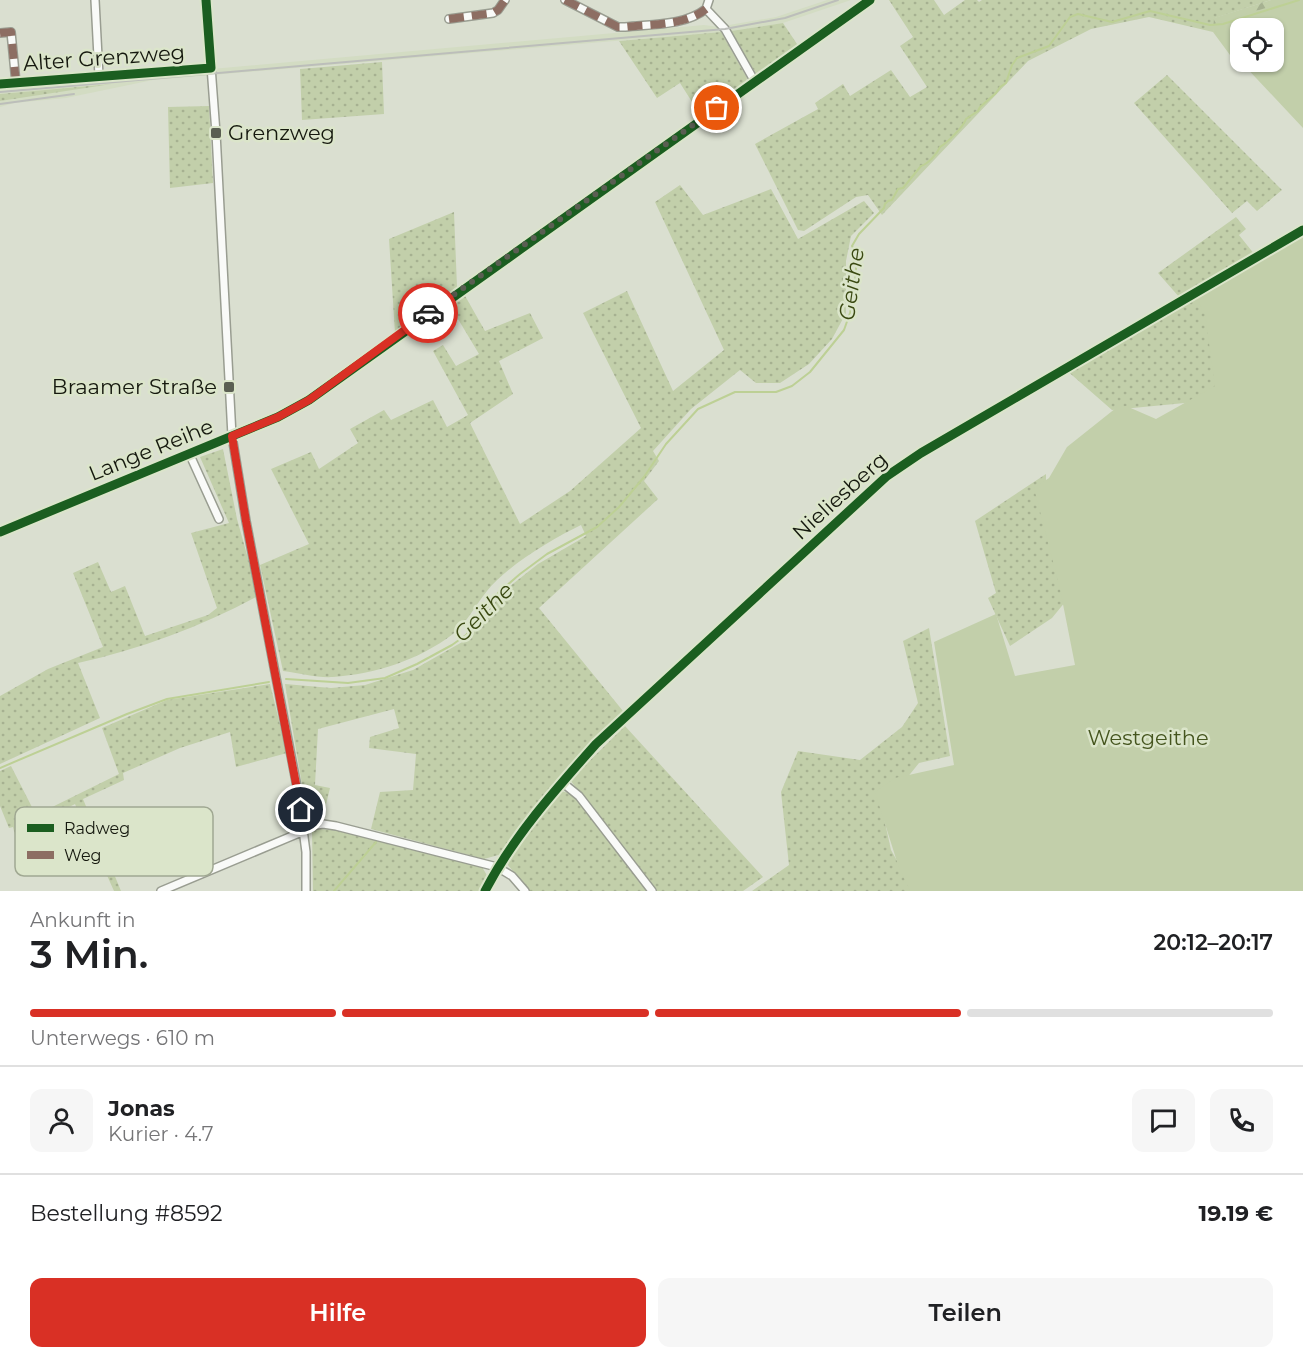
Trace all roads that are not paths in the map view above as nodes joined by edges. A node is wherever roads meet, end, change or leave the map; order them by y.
1 (95, 0) edge
2 (206, 0) edge
3 (505, 0) edge
4 (565, 0) edge
5 (709, 0) edge
6 (870, 0) edge
7 (706, 9) junction
8 (449, 20) dead end
9 (0, 33) edge
10 (211, 68) junction
11 (99, 76) junction
12 (756, 82) junction
13 (16, 83) junction
14 (0, 84) edge
15 (1303, 230) edge
16 (232, 436) junction
17 (189, 453) junction
18 (219, 519) dead end
19 (0, 532) edge
20 (563, 783) junction
21 (304, 829) junction
22 (498, 867) junction
23 (213, 868) edge
24 (196, 876) edge
25 (161, 891) edge
26 (306, 891) edge
27 (485, 891) edge
28 (525, 891) edge
29 (652, 891) edge

1 - 11 street
2 - 10 street
3 - 8 street
4 - 7 street
5 - 7 street
6 - 12 street, Lange Reihe
7 - 12 street
9 - 13 street
10 - 11 street, Alter Grenzweg
10 - 16 street
11 - 13 street, Alter Grenzweg
12 - 16 street, Lange Reihe
13 - 14 street, Alter Grenzweg
15 - 20 street, Nieliesberg
16 - 17 street, Lange Reihe
16 - 21 street
17 - 18 street
17 - 19 street, Lange Reihe
20 - 22 street, Nieliesberg
20 - 29 street
21 - 22 street
21 - 23 street
21 - 26 street
22 - 27 street, Nieliesberg
22 - 28 street
24 - 25 street

